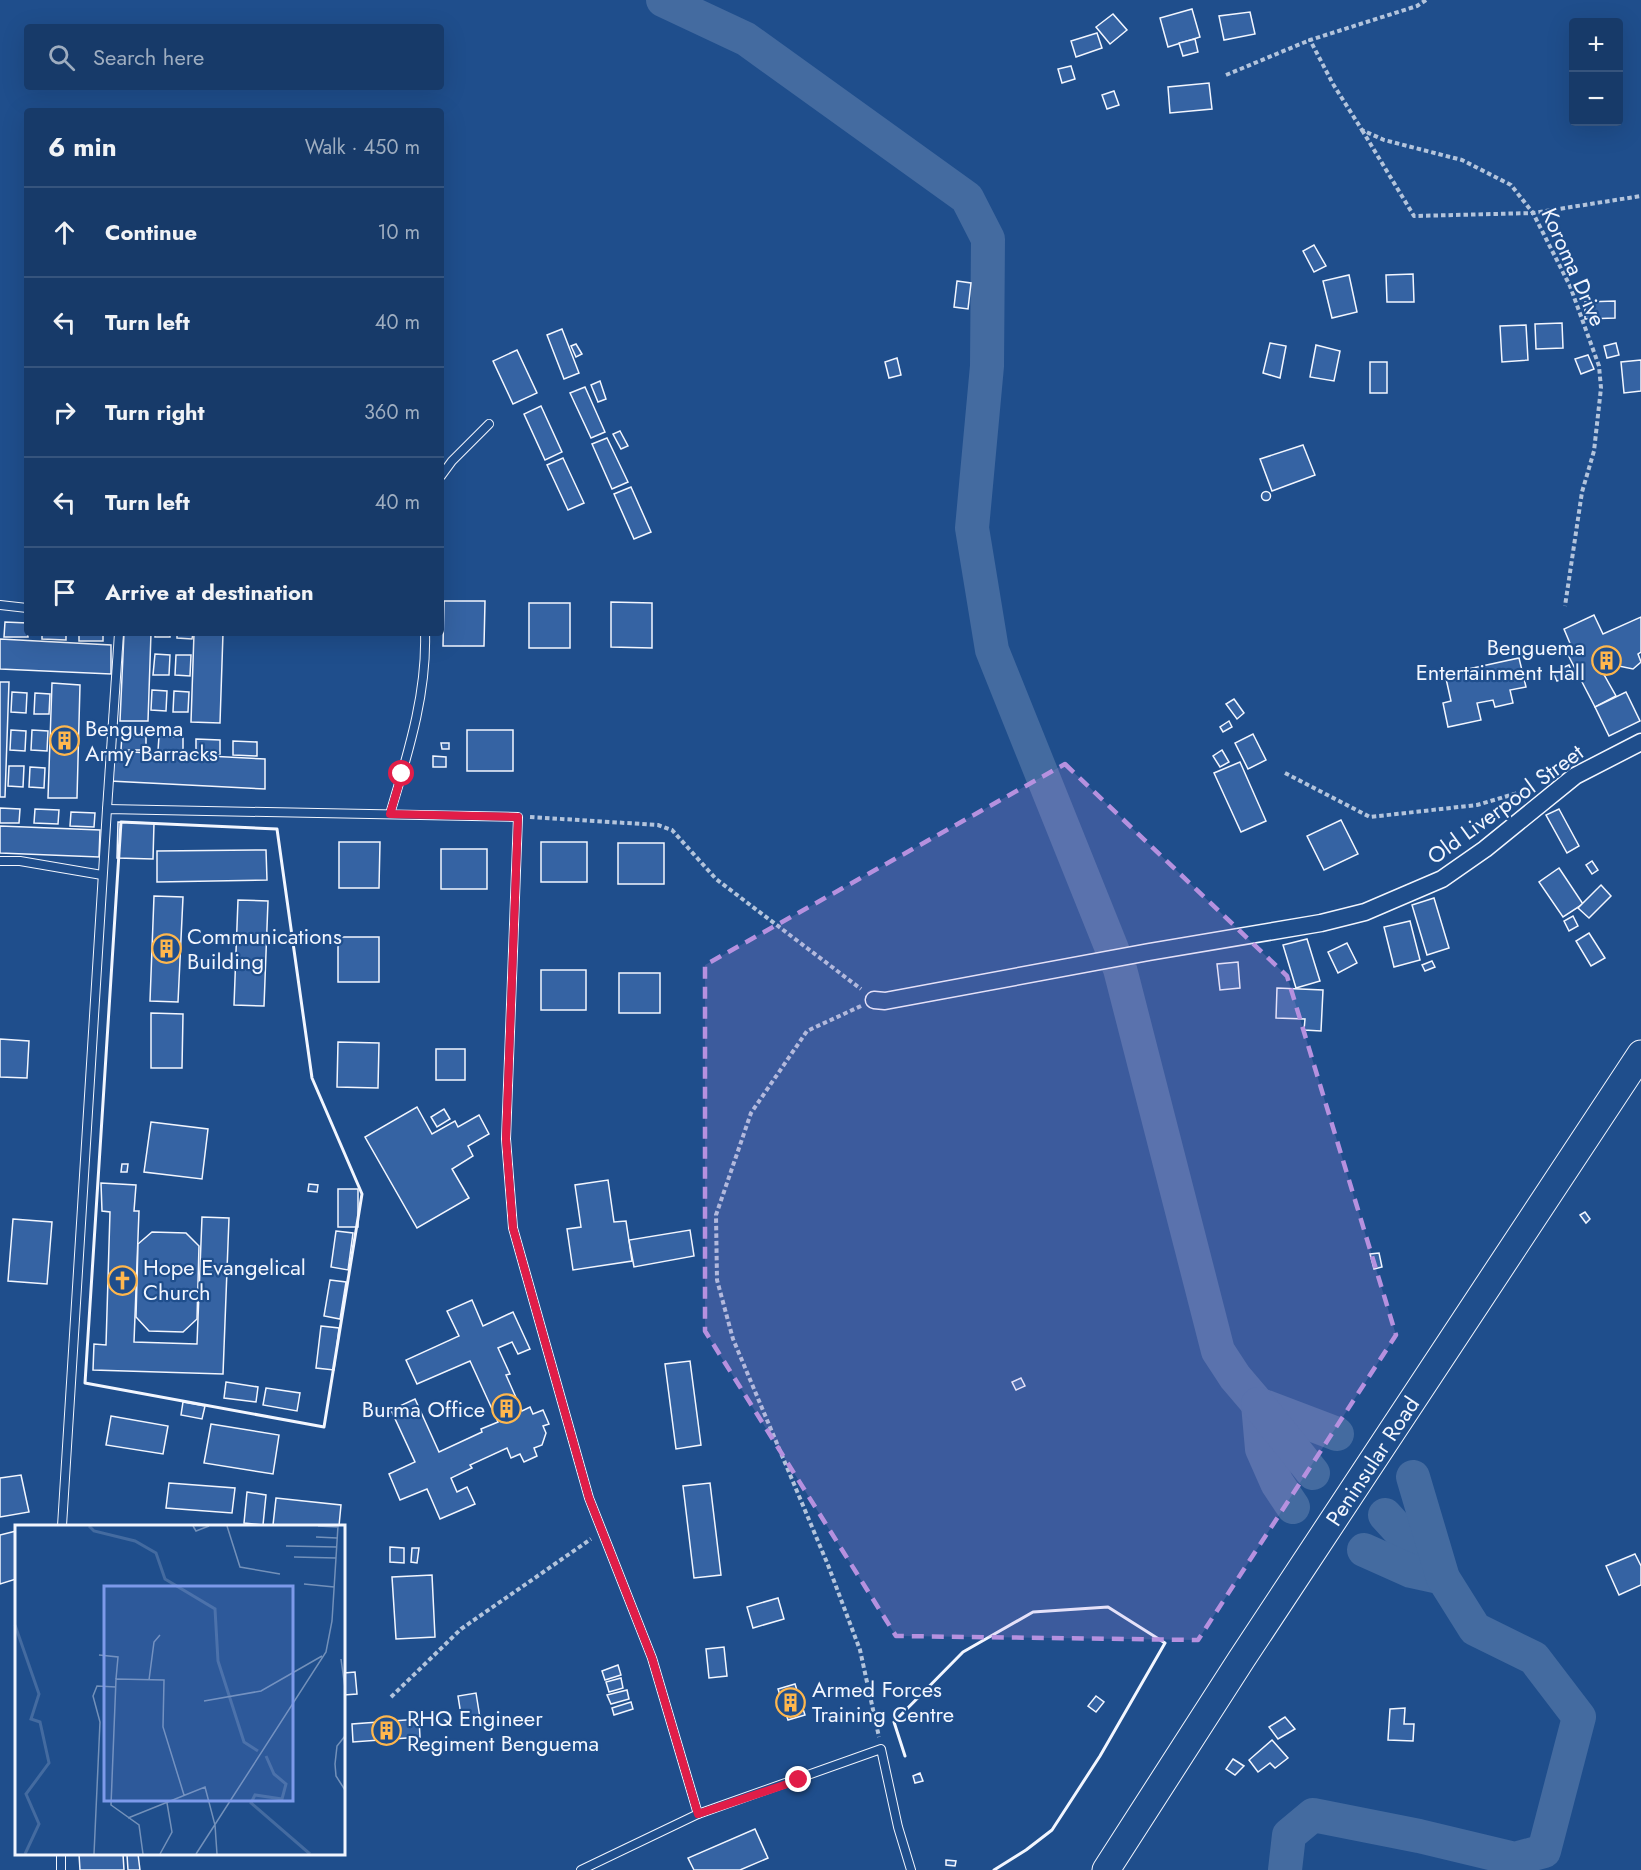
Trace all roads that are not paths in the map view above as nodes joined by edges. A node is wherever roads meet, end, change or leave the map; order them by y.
1 (489, 424) dead end
2 (444, 472) edge
3 (0, 606) edge
4 (24, 608) edge
5 (119, 636) edge
6 (425, 636) edge
7 (1641, 742) edge
8 (107, 808) junction
9 (390, 814) junction
10 (0, 861) edge
11 (102, 874) junction
12 (874, 1000) road end
13 (1641, 1054) edge
14 (62, 1525) edge
15 (698, 1814) junction
16 (581, 1870) edge
17 (911, 1870) edge
18 (1106, 1870) edge

1 - 2 lane
3 - 4 lane
5 - 8 lane
6 - 9 lane
7 - 12 street, Old Liverpool Street
8 - 9 lane
8 - 11 lane
9 - 15 lane
10 - 11 lane
11 - 14 lane
13 - 18 main road, Peninsular Road
15 - 16 lane
15 - 17 lane

